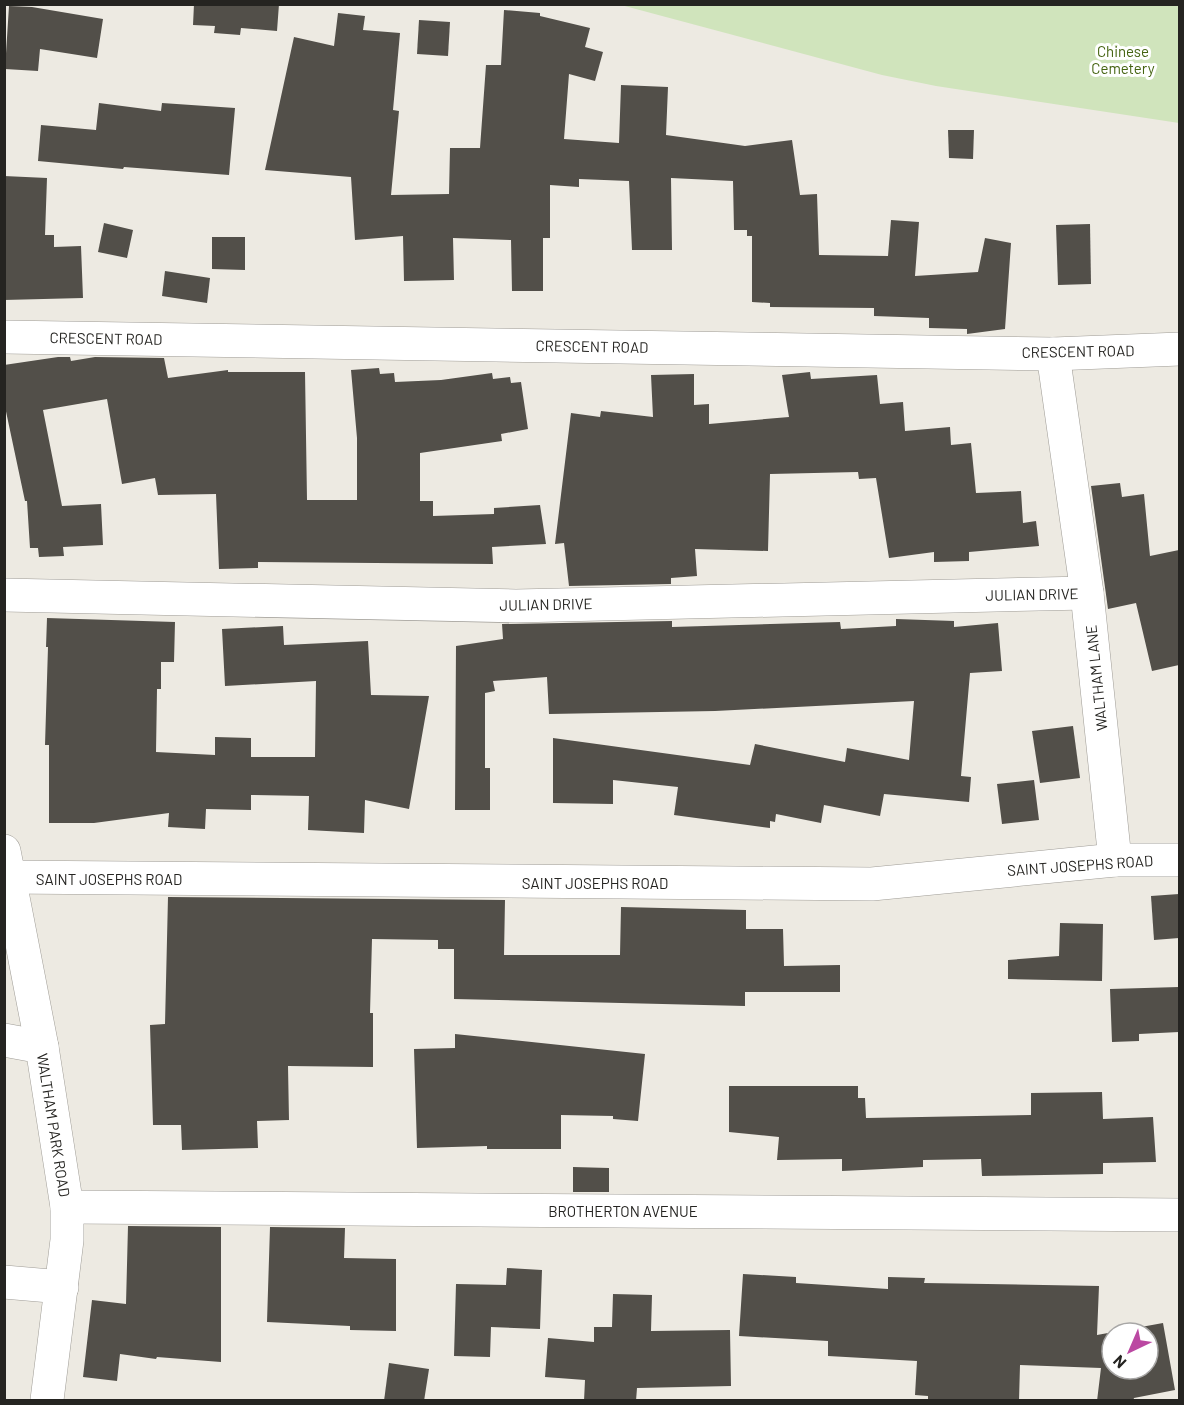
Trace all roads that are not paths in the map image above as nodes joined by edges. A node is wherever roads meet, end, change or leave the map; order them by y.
1 (4, 337) edge
2 (1179, 349) edge
3 (1053, 354) junction
4 (1087, 593) junction
5 (4, 596) edge
6 (1115, 860) junction
7 (1179, 860) edge
8 (6, 869) edge
9 (4, 1040) edge
10 (42, 1047) junction
11 (67, 1207) junction
12 (1179, 1215) edge
13 (4, 1282) edge
14 (62, 1287) junction
15 (47, 1401) edge

1 - 3 street, CRESCENT ROAD
2 - 3 street, CRESCENT ROAD
3 - 4 street, WALTHAM LANE
4 - 5 street, JULIAN DRIVE
4 - 6 street, WALTHAM LANE
6 - 7 street, SAINT JOSEPHS ROAD
6 - 8 street, SAINT JOSEPHS ROAD
8 - 10 street, WALTHAM PARK ROAD
9 - 10 street
10 - 11 street, WALTHAM PARK ROAD
11 - 12 street, BROTHERTON AVENUE
11 - 14 street, WALTHAM PARK ROAD
13 - 14 street
14 - 15 street, WALTHAM PARK ROAD

